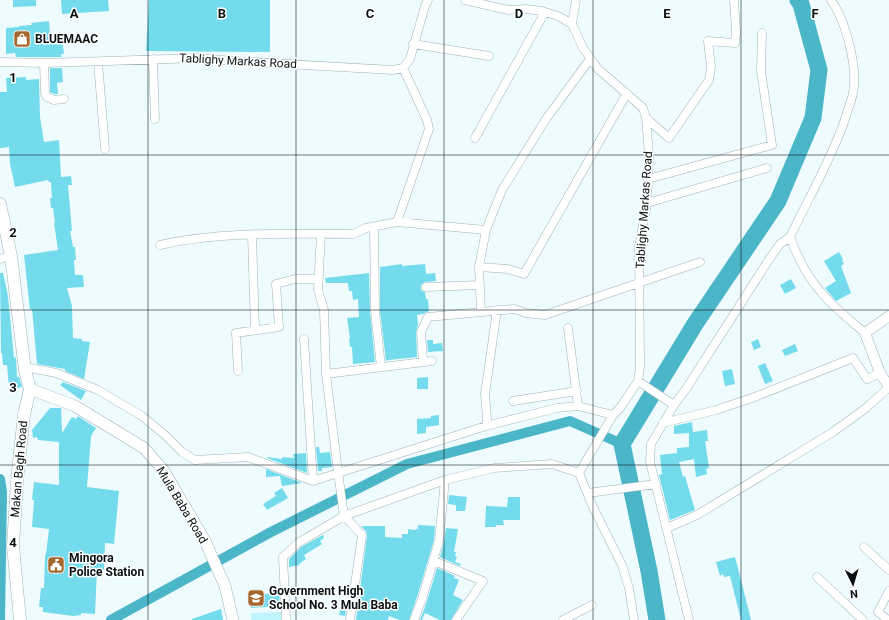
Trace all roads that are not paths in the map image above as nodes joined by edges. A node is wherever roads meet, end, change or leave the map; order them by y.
1 (428, 0) edge
2 (465, 0) edge
3 (518, 0) edge
4 (576, 0) edge
5 (734, 0) edge
6 (831, 0) edge
7 (516, 9) junction
8 (545, 12) junction
9 (572, 24) junction
10 (762, 33) dead end
11 (413, 44) junction
12 (489, 56) dead end
13 (153, 59) junction
14 (590, 59) junction
15 (0, 62) edge
16 (98, 62) junction
17 (44, 63) junction
18 (403, 68) junction
19 (626, 93) junction
20 (64, 99) dead end
21 (646, 118) junction
22 (155, 120) dead end
23 (475, 138) dead end
24 (104, 149) dead end
25 (767, 168) dead end
26 (648, 179) junction
27 (646, 203) junction
28 (0, 204) edge
29 (0, 214) edge
30 (396, 222) junction
31 (374, 227) junction
32 (486, 230) junction
33 (321, 234) junction
34 (252, 235) junction
35 (790, 237) junction
36 (160, 245) dead end
37 (7, 257) edge
38 (700, 262) dead end
39 (479, 267) junction
40 (319, 279) junction
41 (640, 282) junction
42 (480, 285) junction
43 (426, 287) dead end
44 (497, 310) junction
45 (482, 312) junction
46 (889, 316) edge
47 (568, 328) dead end
48 (255, 330) junction
49 (865, 333) junction
50 (304, 339) dead end
51 (24, 367) junction
52 (381, 367) junction
53 (238, 371) dead end
54 (880, 373) junction
55 (326, 374) junction
56 (638, 381) junction
57 (889, 387) edge
58 (30, 389) junction
59 (577, 391) junction
60 (513, 402) dead end
61 (674, 405) junction
62 (578, 406) junction
63 (613, 415) junction
64 (663, 423) junction
65 (486, 426) junction
66 (338, 472) junction
67 (579, 473) junction
68 (445, 480) junction
69 (313, 481) junction
70 (653, 485) junction
71 (590, 493) junction
72 (344, 516) junction
73 (667, 528) junction
74 (864, 547) dead end
75 (434, 561) junction
76 (889, 570) edge
77 (817, 577) dead end
78 (889, 591) edge
79 (592, 605) dead end
80 (20, 620) edge
81 (233, 620) edge
82 (286, 620) edge
83 (350, 620) edge
84 (414, 620) edge
85 (456, 620) edge
86 (563, 620) edge
87 (634, 620) edge
88 (689, 620) edge
89 (863, 620) edge
90 (888, 620) edge

1 - 11 street
2 - 7 street
3 - 7 street
4 - 9 street
5 - 21 street
6 - 35 street
7 - 8 street
8 - 9 street
8 - 23 street
9 - 14 street, Tablighy Markas Road
10 - 26 street
11 - 12 street
11 - 18 street
13 - 16 street, Tablighy Markas Road
13 - 18 street, Tablighy Markas Road
13 - 22 street
14 - 19 street, Tablighy Markas Road
14 - 32 street
15 - 17 street, Tablighy Markas Road
16 - 17 street, Tablighy Markas Road
16 - 24 street
17 - 20 street
18 - 30 street
19 - 21 street, Tablighy Markas Road
19 - 39 street
21 - 26 street, Tablighy Markas Road
25 - 27 street
26 - 27 street, Tablighy Markas Road
27 - 41 street, Tablighy Markas Road
28 - 37 main road
29 - 37 main road
30 - 31 street
30 - 32 street
31 - 33 street
31 - 52 street
32 - 39 street
33 - 34 street
33 - 40 street
34 - 36 street
34 - 48 street
35 - 49 street
35 - 61 street
37 - 51 main road, Makan Bagh Road
38 - 41 street
39 - 42 street
40 - 48 street
40 - 55 street
41 - 44 street
41 - 56 street, Tablighy Markas Road
42 - 43 street
42 - 45 street
44 - 45 street
44 - 65 street
45 - 52 street
46 - 49 street
47 - 59 street
48 - 53 street
49 - 54 street
50 - 69 street
51 - 58 main road, Makan Bagh Road
51 - 69 street
52 - 55 street
54 - 57 street
54 - 64 street
55 - 66 street
56 - 61 street
56 - 63 street
57 - 73 street
58 - 80 main road, Makan Bagh Road
58 - 81 main road, Mula Baba Road
59 - 60 street
59 - 62 street
61 - 64 street
62 - 63 street
62 - 65 street
63 - 67 street
64 - 70 street
65 - 66 street
66 - 69 street
66 - 72 street
67 - 68 street
67 - 71 street
68 - 72 street
68 - 75 street
70 - 71 street
70 - 73 street
71 - 87 street
72 - 82 street
72 - 83 street
73 - 88 street
74 - 76 street
75 - 84 street
75 - 85 street
77 - 89 street
78 - 90 street
79 - 86 street

